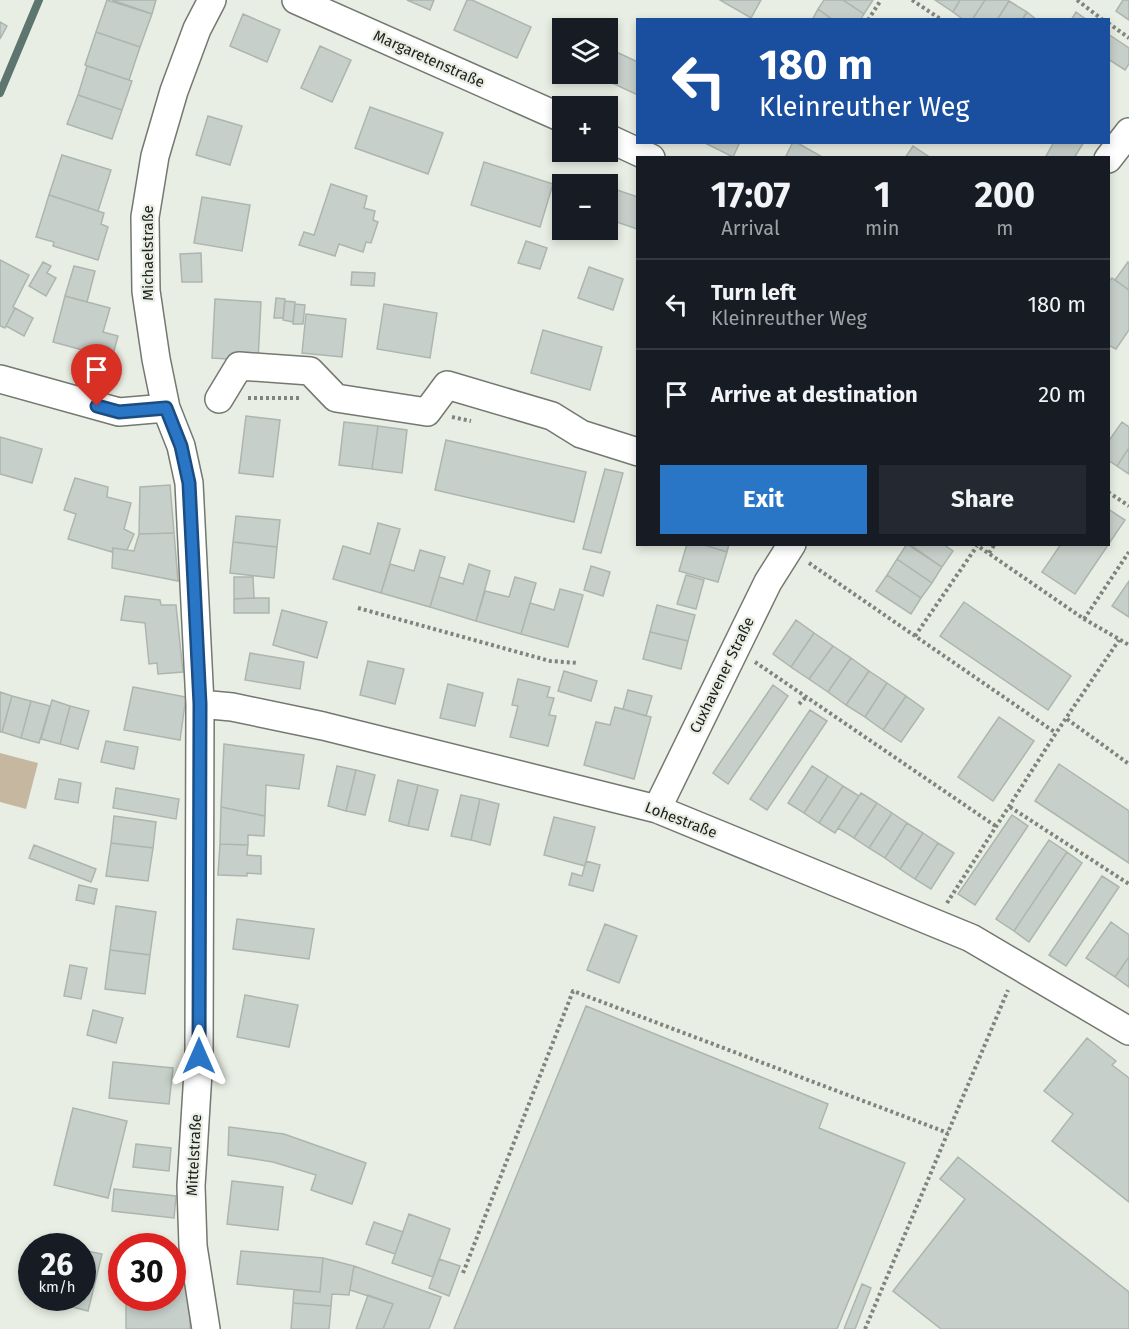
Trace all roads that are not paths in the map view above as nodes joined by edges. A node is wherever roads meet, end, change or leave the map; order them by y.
1 (212, 0) edge
2 (296, 0) edge
3 (552, 114) edge
4 (1129, 132) edge
5 (618, 143) edge
6 (647, 156) edge
7 (1110, 156) edge
8 (0, 379) edge
9 (219, 399) road end
10 (166, 408) junction
11 (636, 451) edge
12 (790, 547) edge
13 (200, 704) junction
14 (657, 809) junction
15 (1129, 1031) edge
16 (206, 1329) edge

1 - 10 street, Michaelstraße
2 - 3 street, Margaretenstraße
4 - 7 street
5 - 6 street
8 - 10 street
9 - 11 street
10 - 13 street, Mittelstraße
12 - 14 street, Cuxhavener Straße
13 - 14 street, Lohestraße
13 - 16 street, Mittelstraße
14 - 15 street, Lohestraße

